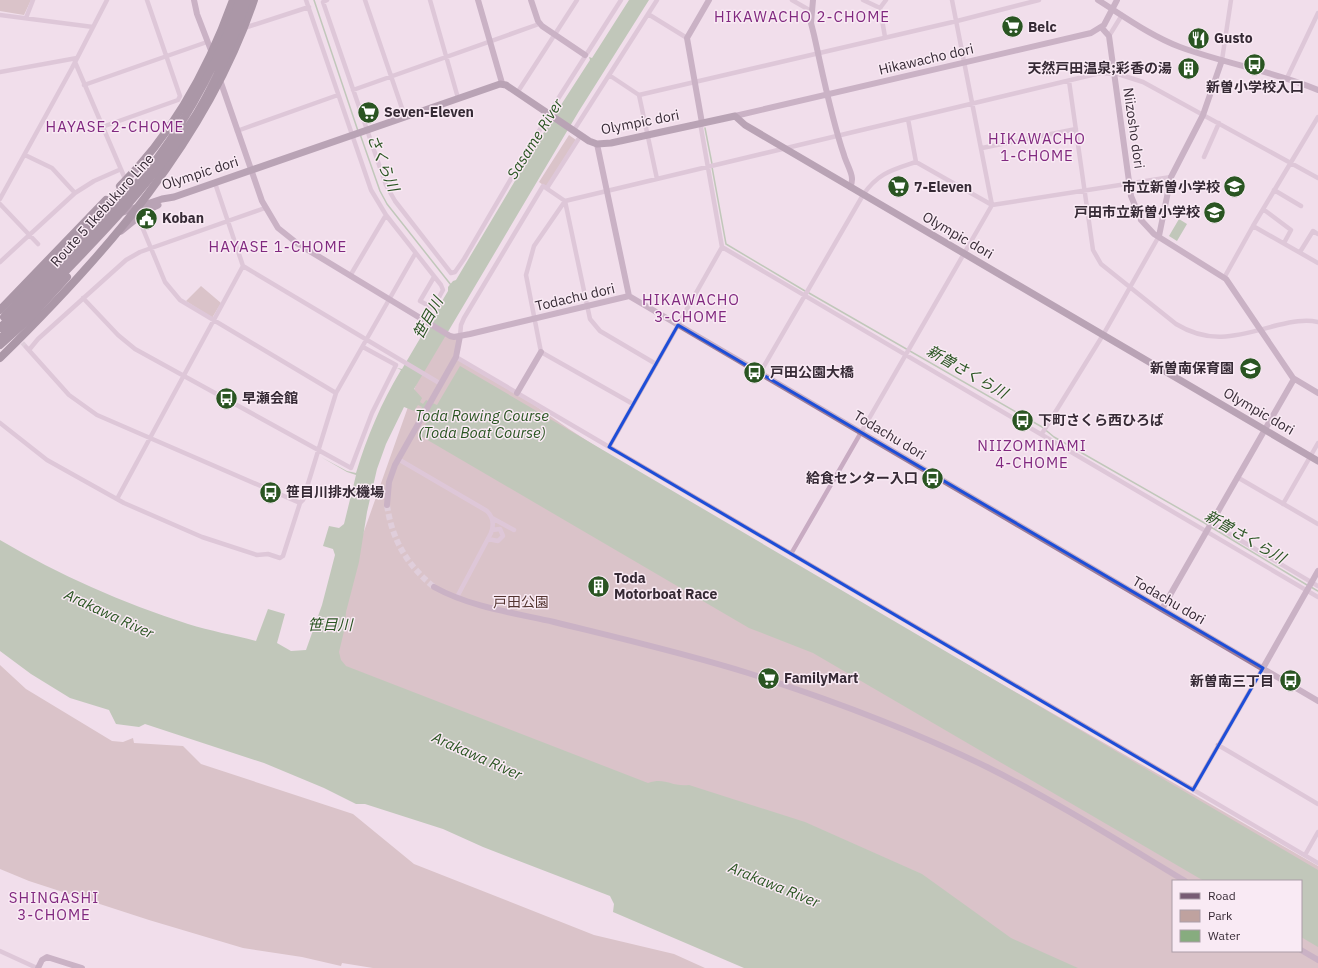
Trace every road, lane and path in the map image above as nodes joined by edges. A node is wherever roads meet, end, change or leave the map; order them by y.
1 (33, 0) edge
2 (107, 0) edge
3 (147, 0) edge
4 (194, 0) edge
5 (233, 0) edge
6 (240, 0) edge
7 (248, 0) edge
8 (254, 0) edge
9 (306, 0) edge
10 (327, 0) edge
11 (366, 0) edge
12 (430, 0) edge
13 (478, 0) edge
14 (532, 0) edge
15 (577, 0) edge
16 (620, 0) edge
17 (657, 0) edge
18 (709, 0) edge
19 (792, 0) edge
20 (813, 0) edge
21 (863, 0) edge
22 (886, 0) edge
23 (952, 0) edge
24 (1039, 0) edge
25 (1098, 0) edge
26 (1117, 0) edge
27 (1231, 0) edge
28 (308, 7) junction
29 (880, 8) junction
30 (1113, 9) junction
31 (811, 11) junction
32 (1318, 13) edge
33 (648, 14) junction
34 (0, 15) edge
35 (1122, 15) junction
36 (26, 18) junction
37 (957, 21) junction
38 (539, 24) junction
39 (93, 27) junction
40 (1101, 27) junction
41 (244, 28) junction
42 (554, 35) junction
43 (1110, 36) junction
44 (885, 37) junction
45 (687, 38) junction
46 (207, 42) junction
47 (490, 42) junction
48 (212, 53) junction
49 (818, 53) junction
50 (166, 56) junction
51 (586, 56) junction
52 (447, 58) junction
53 (76, 60) junction
54 (1222, 60) junction
55 (964, 62) junction
56 (0, 72) edge
57 (1114, 73) junction
58 (609, 75) junction
59 (392, 77) junction
60 (1287, 78) junction
61 (220, 81) junction
62 (1069, 81) junction
63 (695, 82) junction
64 (502, 84) junction
65 (84, 85) junction
66 (353, 90) junction
67 (1318, 90) edge
68 (517, 93) junction
69 (828, 94) junction
70 (639, 95) junction
71 (338, 96) junction
72 (458, 98) junction
73 (972, 104) junction
74 (1203, 114) junction
75 (551, 115) junction
76 (734, 116) junction
77 (405, 117) junction
78 (1318, 117) edge
79 (908, 119) junction
80 (702, 122) junction
81 (1219, 123) junction
82 (102, 127) junction
83 (1076, 129) junction
84 (573, 130) junction
85 (237, 131) junction
86 (365, 131) junction
87 (353, 135) junction
88 (581, 135) junction
89 (647, 135) junction
90 (838, 135) junction
91 (597, 144) junction
92 (784, 148) junction
93 (982, 148) junction
94 (25, 155) junction
95 (1204, 157) dead end
96 (916, 162) junction
97 (1290, 163) junction
98 (708, 167) junction
99 (120, 170) junction
100 (164, 170) junction
101 (252, 170) junction
102 (1171, 177) junction
103 (1318, 178) edge
104 (657, 179) junction
105 (126, 182) junction
106 (215, 183) junction
107 (1129, 183) junction
108 (545, 187) junction
109 (850, 187) junction
110 (1274, 190) junction
111 (607, 191) junction
112 (1084, 191) junction
113 (75, 193) junction
114 (863, 195) junction
115 (174, 197) junction
116 (0, 199) edge
117 (565, 201) junction
118 (0, 204) edge
119 (992, 205) junction
120 (1302, 206) dead end
121 (136, 207) junction
122 (265, 208) junction
123 (1263, 209) junction
124 (386, 215) junction
125 (138, 217) junction
126 (228, 221) junction
127 (1253, 226) junction
128 (1318, 234) edge
129 (29, 235) junction
130 (1159, 236) junction
131 (111, 240) junction
132 (1284, 243) junction
133 (38, 244) dead end
134 (722, 247) junction
135 (59, 248) junction
136 (151, 248) junction
137 (1300, 252) junction
138 (415, 254) junction
139 (964, 254) junction
140 (0, 262) edge
141 (1318, 262) edge
142 (243, 266) junction
143 (350, 276) junction
144 (434, 277) junction
145 (1224, 278) junction
146 (1130, 287) junction
147 (629, 296) junction
148 (805, 296) junction
149 (83, 298) junction
150 (390, 301) junction
151 (587, 307) junction
152 (0, 310) edge
153 (534, 319) junction
154 (214, 321) junction
155 (0, 322) edge
156 (1318, 322) edge
157 (678, 325) junction
158 (0, 328) edge
159 (1260, 330) junction
160 (1102, 335) junction
161 (460, 336) junction
162 (0, 339) edge
163 (367, 340) junction
164 (0, 345) edge
165 (363, 346) junction
166 (541, 352) junction
167 (906, 354) junction
168 (456, 357) junction
169 (0, 358) edge
170 (656, 364) junction
171 (760, 373) junction
172 (184, 376) junction
173 (1294, 379) junction
174 (441, 384) junction
175 (336, 393) junction
176 (518, 393) junction
177 (1318, 394) edge
178 (633, 404) junction
179 (0, 423) edge
180 (1265, 430) junction
181 (861, 432) junction
182 (1043, 432) dead end
183 (151, 438) junction
184 (1318, 443) edge
185 (609, 447) junction
186 (318, 451) junction
187 (1311, 456) junction
188 (398, 459) junction
189 (1318, 461) edge
190 (1238, 477) junction
191 (117, 499) junction
192 (300, 503) junction
193 (1283, 504) junction
194 (387, 506) tunnel mouth
195 (492, 518) junction
196 (1318, 524) edge
197 (1209, 527) junction
198 (492, 530) junction
199 (514, 530) dead end
200 (488, 538) junction
201 (791, 554) junction
202 (1318, 571) edge
203 (1318, 586) edge
204 (434, 587) tunnel mouth
205 (1309, 587) junction
206 (457, 597) junction
207 (1318, 597) edge
208 (1162, 609) junction
209 (1263, 668) junction
210 (1318, 701) edge
211 (1218, 746) junction
212 (1193, 790) junction
213 (1318, 804) edge
214 (1318, 832) edge
215 (1305, 855) junction
216 (1318, 863) edge
217 (1183, 880) edge
218 (0, 951) edge
219 (1302, 951) edge
220 (1318, 960) edge
221 (37, 968) edge
222 (82, 968) edge

1 - 36 street
2 - 39 street
3 - 50 street
4 - 46 street
5 - 48 highway
6 - 158 highway, Route 5 Ikebukuro Line, bridge
7 - 162 highway, Route 5 Ikebukuro Line, bridge
8 - 41 highway
9 - 28 street
10 - 66 street
11 - 59 street
12 - 52 street
13 - 47 street
14 - 38 street
15 - 42 street
16 - 51 street
17 - 33 street
18 - 45 street
19 - 31 street
20 - 31 street
21 - 29 street
22 - 29 street
23 - 37 street
24 - 37 street
25 - 30 street
26 - 30 street
27 - 54 street
28 - 41 street
28 - 71 street
29 - 44 street
30 - 35 street
30 - 40 street
31 - 49 street
32 - 60 street
33 - 45 street
33 - 58 street
34 - 36 street
35 - 43 street
35 - 54 street
36 - 39 street
37 - 44 street
37 - 55 street
38 - 42 street
38 - 47 street
39 - 53 street
40 - 43 street
40 - 55 street, Hikawacho dori
41 - 61 highway
42 - 51 street
42 - 68 street
43 - 57 street, Niizosho dori
44 - 49 street
45 - 63 street
46 - 48 street
46 - 50 street
47 - 52 street
47 - 64 street
48 - 61 street
48 - 105 highway
49 - 63 street
49 - 69 street
50 - 65 street
50 - 82 street
51 - 75 street
52 - 59 street
52 - 72 street
53 - 56 street
53 - 65 street
53 - 94 street
54 - 60 street
54 - 74 street
55 - 69 street, Hikawacho dori
55 - 73 street
57 - 62 street
57 - 74 street
57 - 107 street, Niizosho dori
58 - 70 street
58 - 84 street
59 - 66 street
59 - 77 street
60 - 67 street
61 - 85 street
61 - 100 highway
62 - 73 street
62 - 83 street
63 - 70 street
63 - 80 street
64 - 68 main road
64 - 72 main road
65 - 82 street
66 - 86 street
68 - 75 main road
69 - 76 street, Hikawacho dori
69 - 90 street
70 - 89 street
71 - 85 street
71 - 87 street
72 - 77 main road
73 - 79 street
73 - 93 street
74 - 81 street
74 - 102 street
75 - 84 main road, Olympic dori
75 - 86 street
76 - 80 main road, Olympic dori
76 - 92 main road, Olympic dori
77 - 86 main road
78 - 97 street
79 - 90 street
79 - 96 street
80 - 89 main road, Olympic dori
80 - 98 street
81 - 95 street
81 - 97 street
82 - 99 street
83 - 93 street
83 - 112 street
84 - 88 main road, Olympic dori
85 - 101 street
86 - 87 main road, Olympic dori
87 - 101 main road, Olympic dori
87 - 124 street
88 - 91 main road, Olympic dori
88 - 108 street
89 - 91 main road, Olympic dori
89 - 104 street
90 - 92 street
90 - 109 street
91 - 111 street
92 - 98 street
92 - 109 main road, Olympic dori
93 - 119 street
94 - 113 street
94 - 116 street
96 - 114 street
96 - 119 street
97 - 103 street
97 - 110 street
98 - 104 street
98 - 134 street
99 - 105 street
99 - 113 street
100 - 121 highway
100 - 164 highway, bridge
101 - 106 main road, Olympic dori
101 - 122 street
102 - 107 street
102 - 130 street
104 - 111 street
105 - 135 highway
105 - 155 highway, bridge
106 - 115 main road, Olympic dori
106 - 126 street
107 - 112 street
107 - 130 street, Niizosho dori
108 - 117 street
108 - 161 street
109 - 114 main road, Olympic dori
110 - 120 street
110 - 123 street
111 - 117 street
111 - 147 street
112 - 119 street
112 - 146 street
113 - 129 street
114 - 139 main road, Olympic dori
114 - 148 street
115 - 121 main road, Olympic dori
115 - 125 main road
117 - 151 street
117 - 153 street
118 - 129 street
119 - 139 street
121 - 131 highway
121 - 135 main road, Olympic dori
122 - 126 street
122 - 143 street
123 - 127 street
123 - 132 street
124 - 138 street
124 - 143 street
125 - 131 main road
125 - 136 street
126 - 136 street
126 - 142 street
127 - 132 street
127 - 145 street
128 - 137 street
129 - 133 street
129 - 140 street
130 - 145 street, Niizosho dori
130 - 146 street
131 - 169 highway
132 - 137 street
134 - 148 street
134 - 157 street
135 - 152 highway
136 - 149 street
136 - 154 street
137 - 141 street
138 - 144 street
138 - 150 street
139 - 160 main road, Olympic dori
139 - 167 street
142 - 154 street
142 - 163 street
143 - 150 street
144 - 144 street
145 - 159 street, Niizosho dori
146 - 159 street
146 - 160 street
147 - 151 street, Todachu dori
147 - 157 street, Todachu dori
148 - 167 street
148 - 171 street
149 - 172 street
149 - 183 street
150 - 161 street, Todachu dori
150 - 163 street
151 - 153 street, Todachu dori
151 - 170 street
153 - 161 street, Todachu dori
153 - 166 street
154 - 172 street
154 - 175 street
156 - 159 street
157 - 170 street
157 - 171 street, Todachu dori
159 - 173 street, Niizosho dori
160 - 180 main road, Olympic dori
160 - 182 street
161 - 168 street
163 - 165 street
163 - 174 street
165 - 175 street
165 - 186 street
166 - 176 street
166 - 178 street
167 - 181 street
167 - 197 street
168 - 174 street
168 - 176 street
170 - 178 street
171 - 181 street, Todachu dori
172 - 183 street
172 - 186 street
173 - 177 street, Niizosho dori
173 - 180 street
174 - 188 street
175 - 186 street
176 - 185 street
178 - 185 street
179 - 191 street
180 - 187 main road, Olympic dori
180 - 190 street
181 - 201 street
181 - 208 street, Todachu dori
183 - 191 street
183 - 192 street
184 - 187 street
185 - 201 street
186 - 192 street
187 - 189 main road, Olympic dori
187 - 193 street
188 - 194 street
188 - 195 street
190 - 193 street
190 - 197 street
191 - 192 street
193 - 196 street
195 - 198 street
195 - 199 street
197 - 205 street
197 - 205 street
197 - 208 street
198 - 200 street
198 - 200 street
200 - 206 street
201 - 212 street
202 - 205 street
203 - 205 street
204 - 206 street
205 - 207 street
205 - 209 street
206 - 217 street
208 - 209 street, Todachu dori
209 - 210 street, Todachu dori
209 - 211 street
211 - 212 street
211 - 213 street
212 - 215 street
214 - 215 street
215 - 216 street
218 - 221 street
219 - 220 street
221 - 222 street

